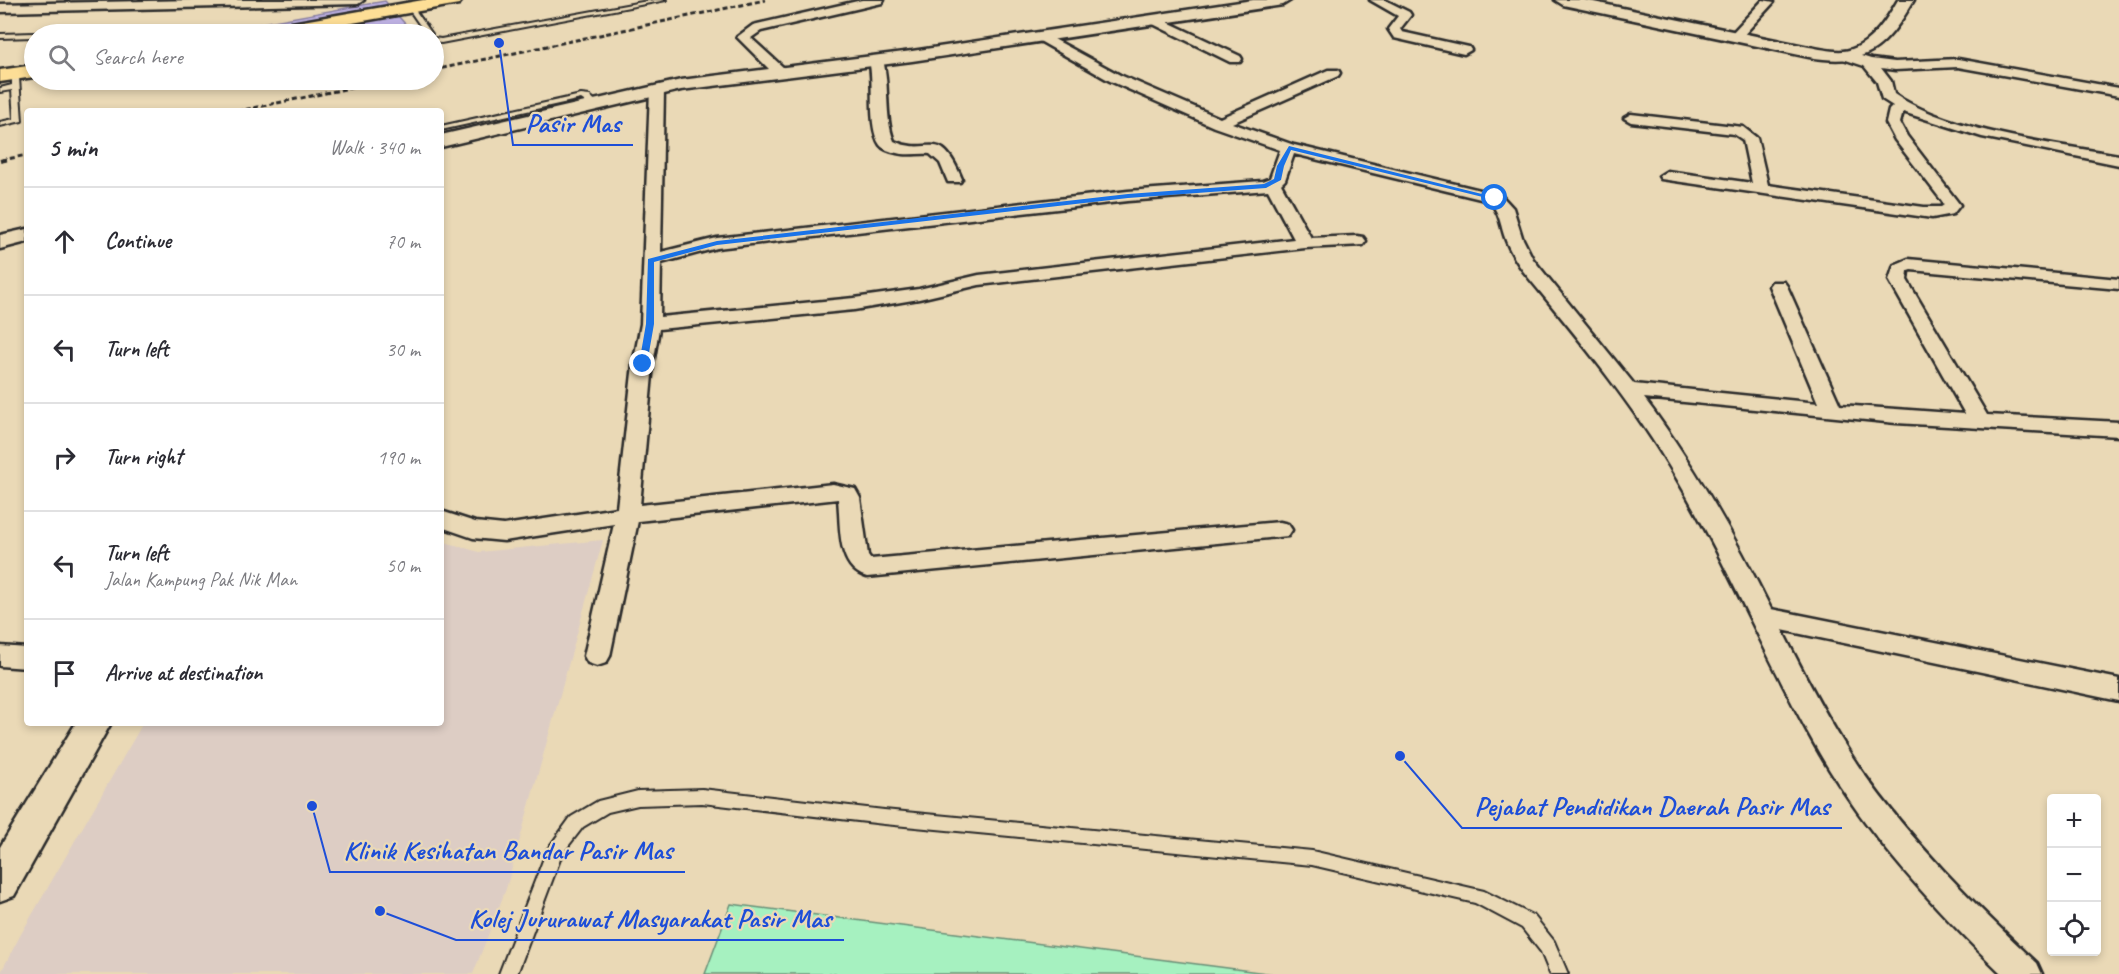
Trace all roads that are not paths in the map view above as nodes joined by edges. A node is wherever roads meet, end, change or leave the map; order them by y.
1 (358, 0) edge
2 (393, 0) edge
3 (453, 0) edge
4 (663, 0) edge
5 (878, 0) edge
6 (1283, 0) edge
7 (1376, 0) edge
8 (1563, 0) edge
9 (1906, 0) edge
10 (246, 1) edge
11 (1589, 2) edge
12 (1768, 2) dead end
13 (0, 8) edge
14 (411, 8) junction
15 (1155, 20) junction
16 (296, 24) edge
17 (311, 24) edge
18 (422, 24) edge
19 (24, 35) edge
20 (0, 36) edge
21 (1736, 36) junction
22 (1043, 37) junction
23 (444, 40) edge
24 (1464, 50) dead end
25 (1845, 55) junction
26 (1235, 59) dead end
27 (876, 60) junction
28 (1869, 63) junction
29 (779, 71) junction
30 (1333, 73) dead end
31 (10, 80) edge
32 (0, 90) edge
33 (657, 90) junction
34 (2119, 92) edge
35 (596, 105) junction
36 (1903, 107) junction
37 (1631, 118) dead end
38 (0, 124) edge
39 (1220, 124) junction
40 (444, 127) edge
41 (491, 129) junction
42 (444, 140) edge
43 (1289, 148) junction
44 (444, 155) edge
45 (2119, 160) edge
46 (1667, 176) dead end
47 (954, 178) dead end
48 (1273, 184) junction
49 (1761, 189) junction
50 (24, 237) edge
51 (1357, 241) dead end
52 (0, 242) edge
53 (1305, 243) junction
54 (651, 260) junction
55 (2119, 284) edge
56 (1778, 286) dead end
57 (650, 324) junction
58 (1628, 390) junction
59 (1832, 411) junction
60 (1980, 422) junction
61 (2119, 429) edge
62 (628, 514) junction
63 (444, 520) edge
64 (1280, 530) dead end
65 (1763, 617) junction
66 (0, 656) edge
67 (597, 656) dead end
68 (24, 657) edge
69 (2119, 690) edge
70 (92, 726) edge
71 (0, 883) edge
72 (508, 974) edge
73 (1559, 974) edge
74 (2025, 974) edge

1 - 10 street
2 - 16 highway
3 - 14 highway
4 - 23 lane
5 - 29 street
6 - 15 street
7 - 24 street
8 - 11 street
9 - 25 street
10 - 13 street
11 - 21 street
12 - 21 street
14 - 17 highway
14 - 18 lane
15 - 22 street
15 - 26 street
19 - 20 lane
21 - 25 street
22 - 27 street
22 - 39 street
25 - 28 street
27 - 29 street
27 - 47 street
28 - 34 street
28 - 36 street
29 - 33 street
30 - 39 street
31 - 32 lane
31 - 38 lane
33 - 35 street
33 - 54 street
35 - 40 lane
35 - 41 street
36 - 45 street
36 - 49 street
37 - 49 street
39 - 43 street
41 - 42 street
41 - 44 street
43 - 48 street
43 - 58 street
46 - 49 street
48 - 53 street
48 - 54 street
50 - 52 street
51 - 53 street
53 - 57 street
54 - 57 street
55 - 60 street
56 - 59 street
57 - 62 street
58 - 59 street
58 - 65 street
59 - 60 street
60 - 61 street
62 - 63 street
62 - 64 street
62 - 67 street
65 - 69 street
65 - 74 street
66 - 68 street
70 - 71 street
72 - 73 lane

